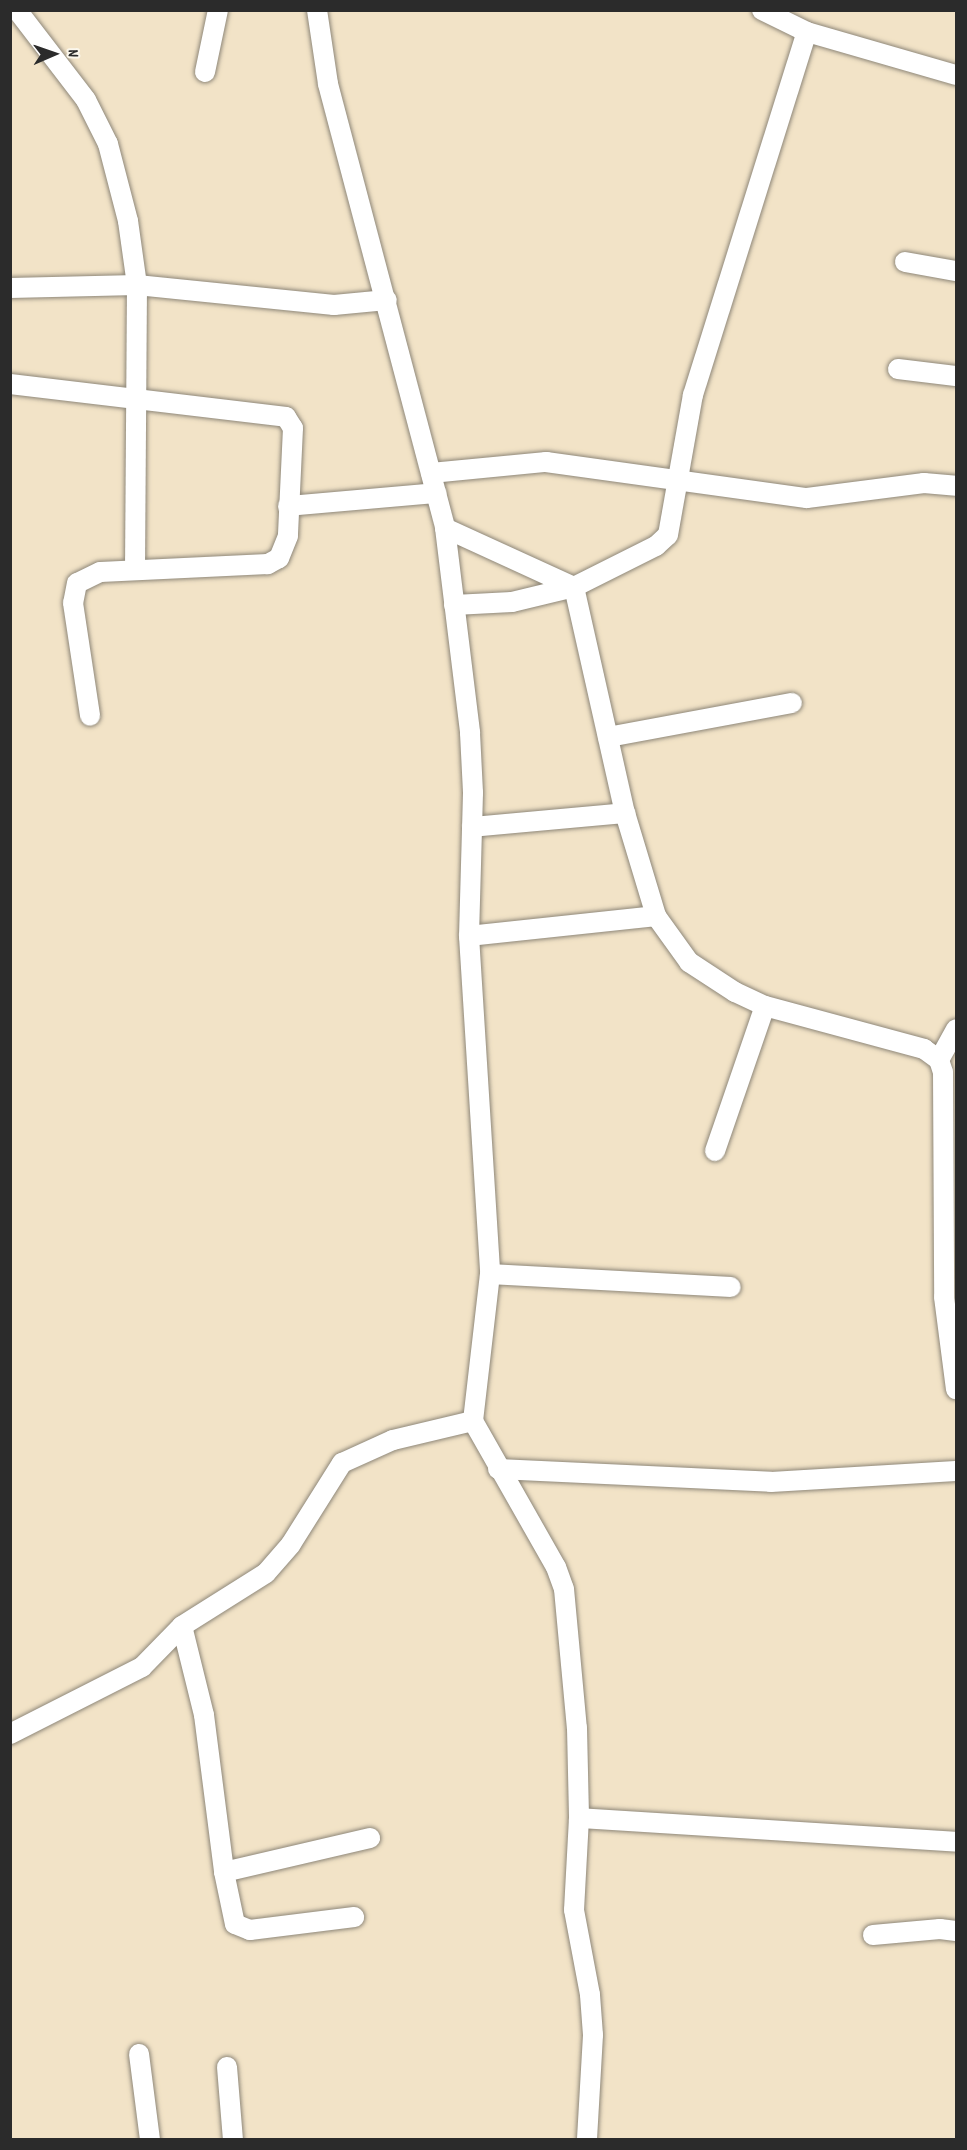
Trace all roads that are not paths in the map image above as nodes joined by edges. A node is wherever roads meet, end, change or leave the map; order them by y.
1 (17, 10) edge
2 (218, 10) edge
3 (317, 10) edge
4 (762, 10) edge
5 (807, 32) junction
6 (205, 72) dead end
7 (957, 75) edge
8 (905, 262) dead end
9 (957, 271) edge
10 (137, 285) junction
11 (10, 288) edge
12 (387, 300) junction
13 (898, 369) dead end
14 (957, 376) edge
15 (10, 384) edge
16 (138, 400) junction
17 (431, 473) junction
18 (678, 482) junction
19 (957, 486) edge
20 (436, 493) junction
21 (288, 506) junction
22 (445, 528) junction
23 (135, 568) junction
24 (574, 587) junction
25 (454, 605) junction
26 (792, 703) dead end
27 (90, 716) dead end
28 (608, 737) junction
29 (625, 813) junction
30 (472, 827) junction
31 (656, 916) junction
32 (470, 936) junction
33 (765, 1006) junction
34 (957, 1029) edge
35 (939, 1060) junction
36 (715, 1150) dead end
37 (490, 1274) junction
38 (731, 1287) dead end
39 (950, 1296) edge
40 (957, 1389) edge
41 (473, 1421) junction
42 (498, 1469) junction
43 (957, 1471) edge
44 (182, 1626) junction
45 (10, 1734) edge
46 (579, 1818) junction
47 (370, 1838) dead end
48 (957, 1842) edge
49 (224, 1872) junction
50 (354, 1917) dead end
51 (957, 1931) edge
52 (873, 1935) dead end
53 (139, 2054) dead end
54 (227, 2067) dead end
55 (150, 2139) edge
56 (233, 2139) edge
57 (586, 2139) edge

1 - 10 street
2 - 6 street
3 - 12 street
4 - 5 street
5 - 7 street
5 - 18 street
8 - 9 street
10 - 11 street
10 - 12 street
10 - 16 street
12 - 17 street
13 - 14 street
15 - 16 street
16 - 21 street
16 - 23 street
17 - 18 street
17 - 20 street
18 - 19 street
18 - 24 street
20 - 21 street
20 - 22 street
21 - 23 street
22 - 24 street
22 - 25 street
23 - 27 street
24 - 25 street
24 - 28 street
25 - 30 street
26 - 28 street
28 - 29 street
29 - 30 street
29 - 31 street
30 - 32 street
31 - 32 street
31 - 33 street
32 - 37 street
33 - 35 street
33 - 36 street
34 - 35 street
35 - 39 street
37 - 38 street
37 - 41 street
39 - 40 street
41 - 42 street
41 - 44 street
42 - 43 street
42 - 46 street
44 - 45 street
44 - 49 street
46 - 48 street
46 - 57 street
47 - 49 street
49 - 50 street
51 - 52 street
53 - 55 street
54 - 56 street

